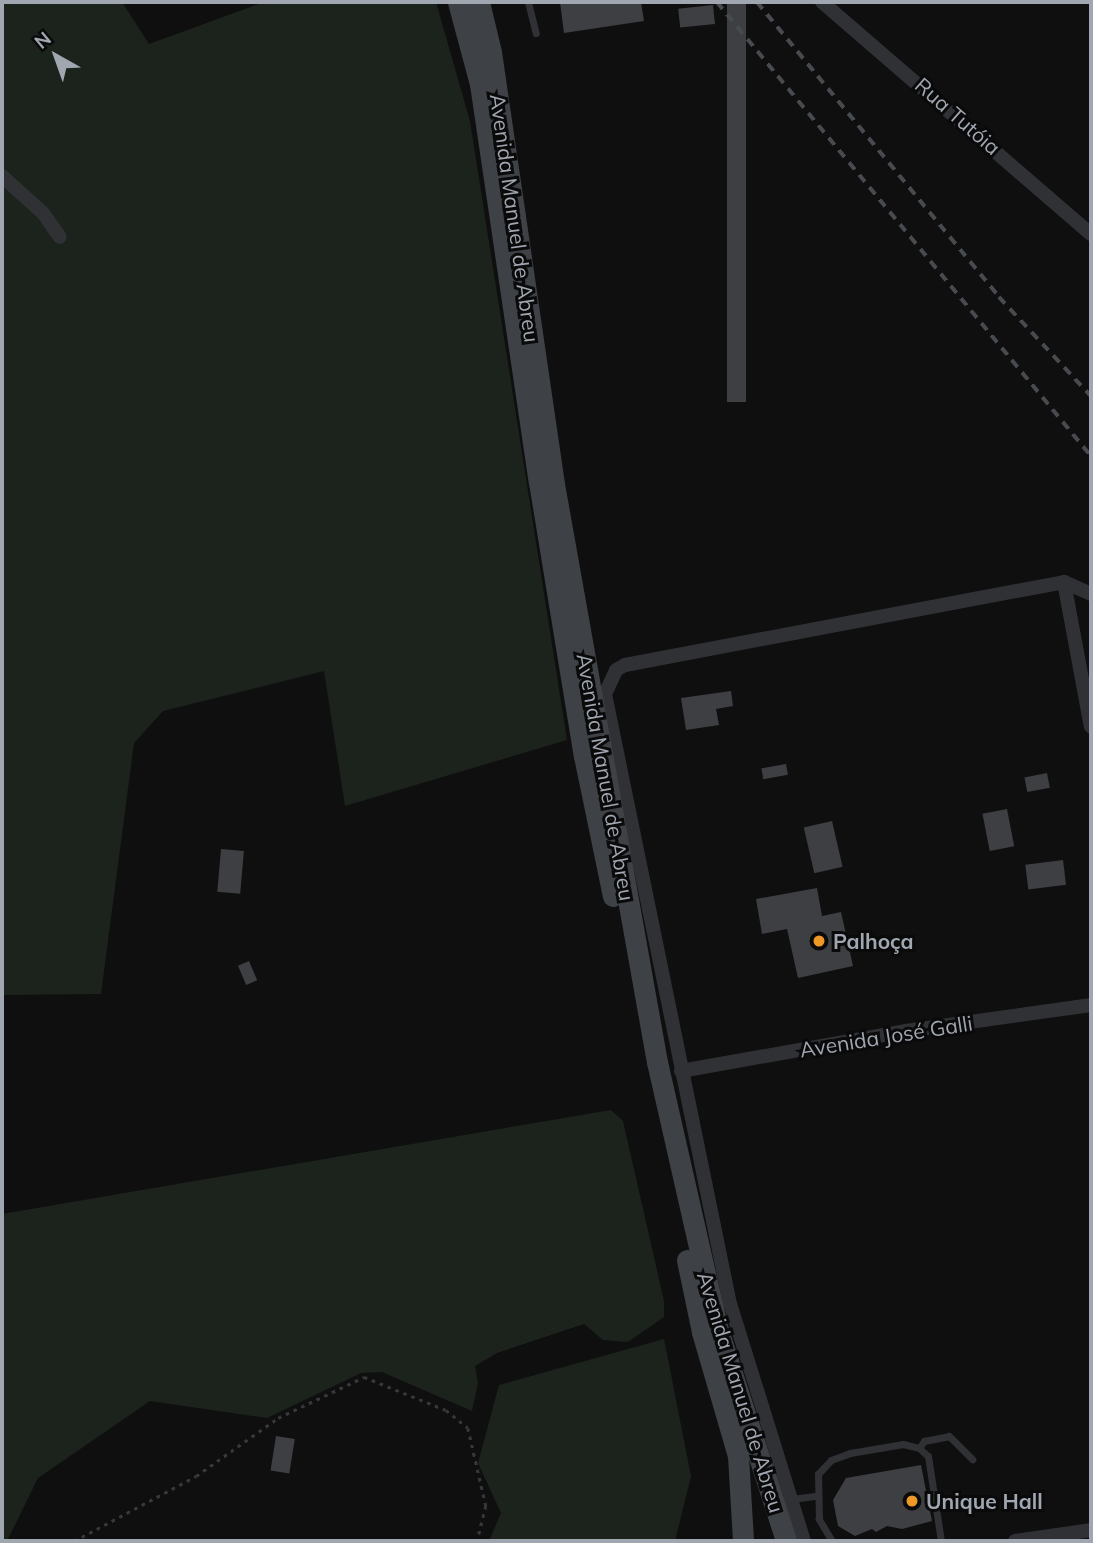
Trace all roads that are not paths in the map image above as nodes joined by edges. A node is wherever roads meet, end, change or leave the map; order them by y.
1 (458, 2) edge
2 (479, 2) edge
3 (528, 2) edge
4 (822, 2) edge
5 (536, 33) dead end
6 (2, 176) edge
7 (1091, 234) edge
8 (60, 237) dead end
9 (1064, 582) junction
10 (1091, 594) edge
11 (1091, 727) edge
12 (1091, 1005) edge
13 (681, 1071) junction
14 (919, 1447) junction
15 (972, 1459) dead end
16 (817, 1496) junction
17 (791, 1499) junction
18 (1091, 1530) edge
19 (743, 1541) edge
20 (786, 1541) edge
21 (804, 1541) edge
22 (832, 1541) edge
23 (941, 1541) edge
24 (1015, 1541) edge

1 - 19 main road, Avenida Manuel de Abreu
2 - 20 main road, Avenida Manuel de Abreu
3 - 5 lane
4 - 7 street, Rua Tutóia
6 - 8 street
9 - 10 street
9 - 11 street
9 - 13 street
12 - 13 street, Avenida José Galli
13 - 17 street
14 - 15 lane
14 - 16 lane
14 - 23 lane
16 - 17 lane
16 - 22 lane
17 - 21 street
18 - 24 street

